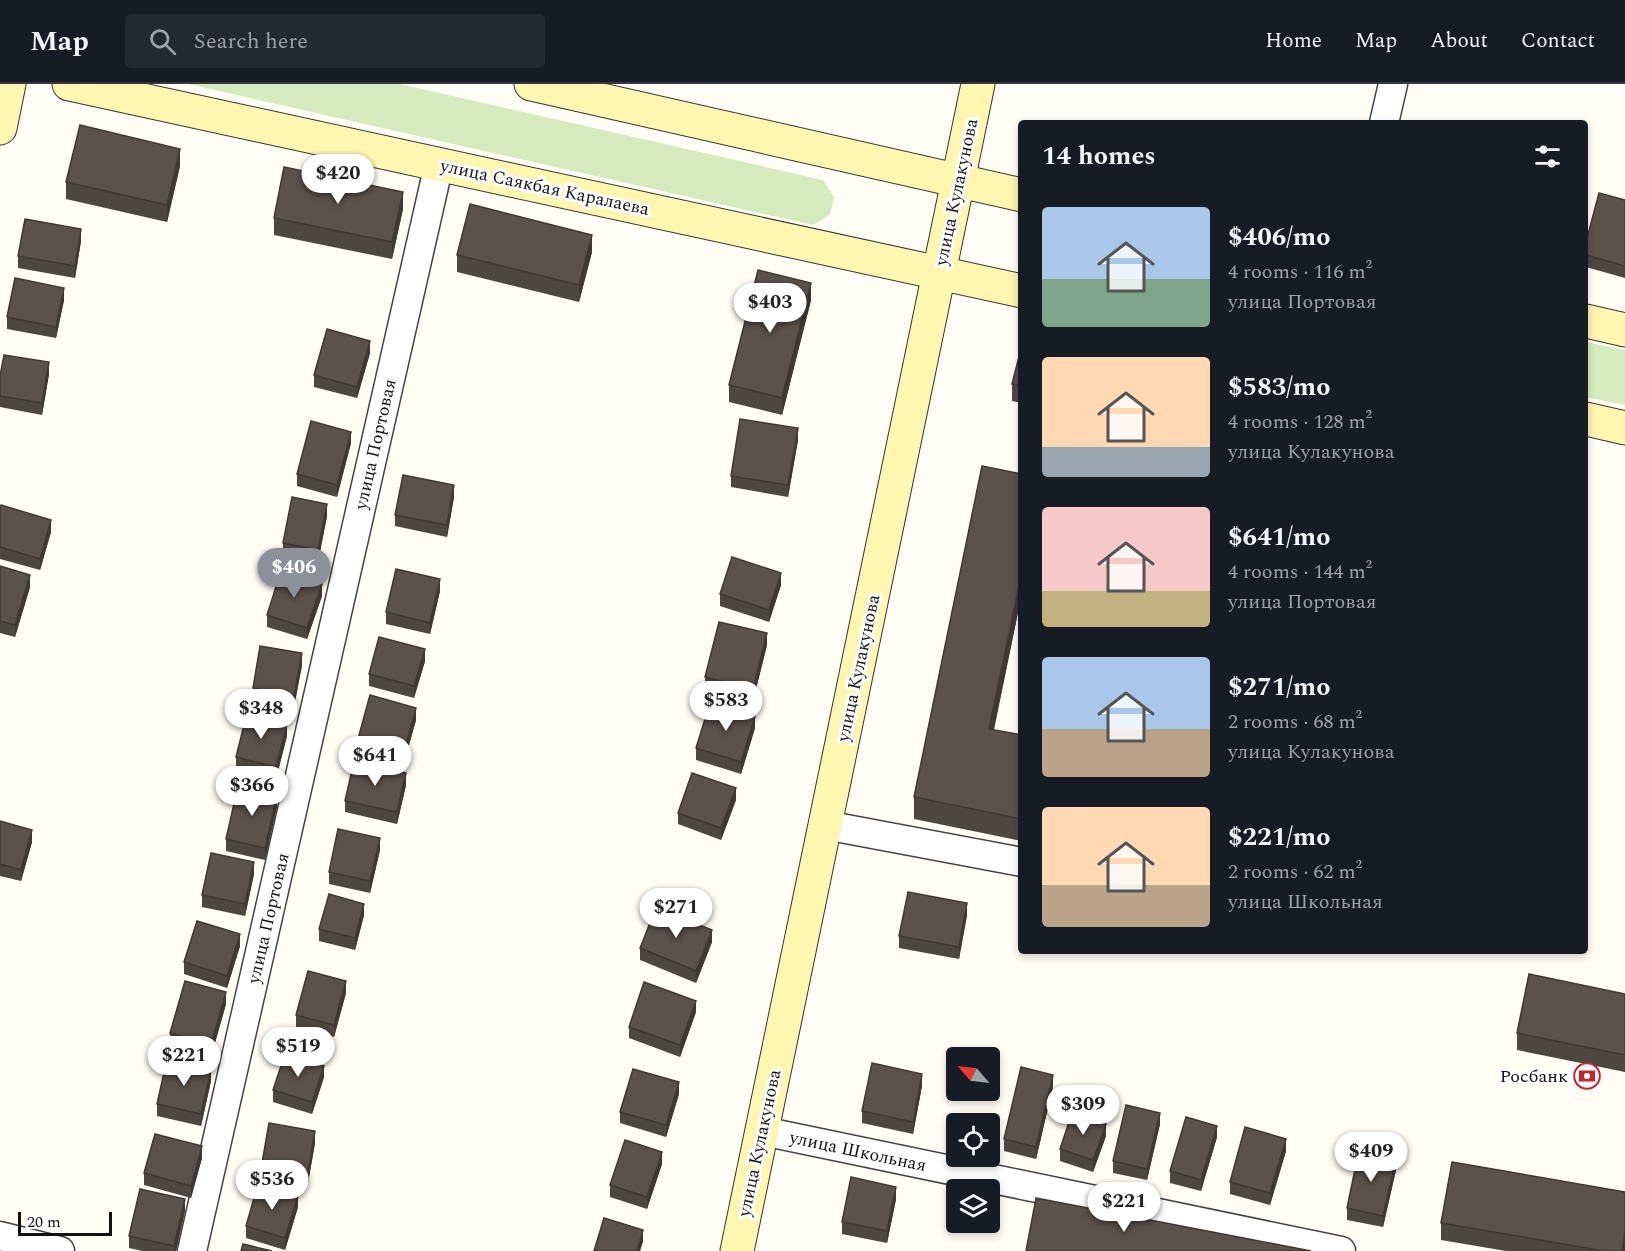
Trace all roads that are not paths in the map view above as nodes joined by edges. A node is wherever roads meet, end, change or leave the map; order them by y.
1 (9, 84) edge
2 (69, 84) edge
3 (531, 84) edge
4 (978, 84) edge
5 (1393, 84) edge
6 (1385, 120) edge
7 (0, 128) edge
8 (439, 164) junction
9 (958, 180) junction
10 (1018, 194) edge
11 (940, 272) junction
12 (1018, 290) edge
13 (1588, 321) edge
14 (1625, 330) edge
15 (1588, 419) edge
16 (1625, 428) edge
17 (825, 825) junction
18 (1018, 861) edge
19 (762, 1131) junction
20 (0, 1236) edge
21 (60, 1251) edge
22 (192, 1251) edge
23 (737, 1251) edge
24 (1341, 1251) edge

1 - 7 street
2 - 8 street, улица Саякбая Каралаева
3 - 9 street
4 - 9 street, улица Кулакунова
5 - 6 street
8 - 11 street, улица Саякбая Каралаева
8 - 22 street, улица Портовая
9 - 10 street
9 - 11 street, улица Кулакунова
11 - 12 street, улица Саякбая Каралаева
11 - 17 street, улица Кулакунова
13 - 14 street
15 - 16 street
17 - 18 street
17 - 19 street, улица Кулакунова
19 - 23 street, улица Кулакунова
19 - 24 street, улица Школьная
20 - 21 street

